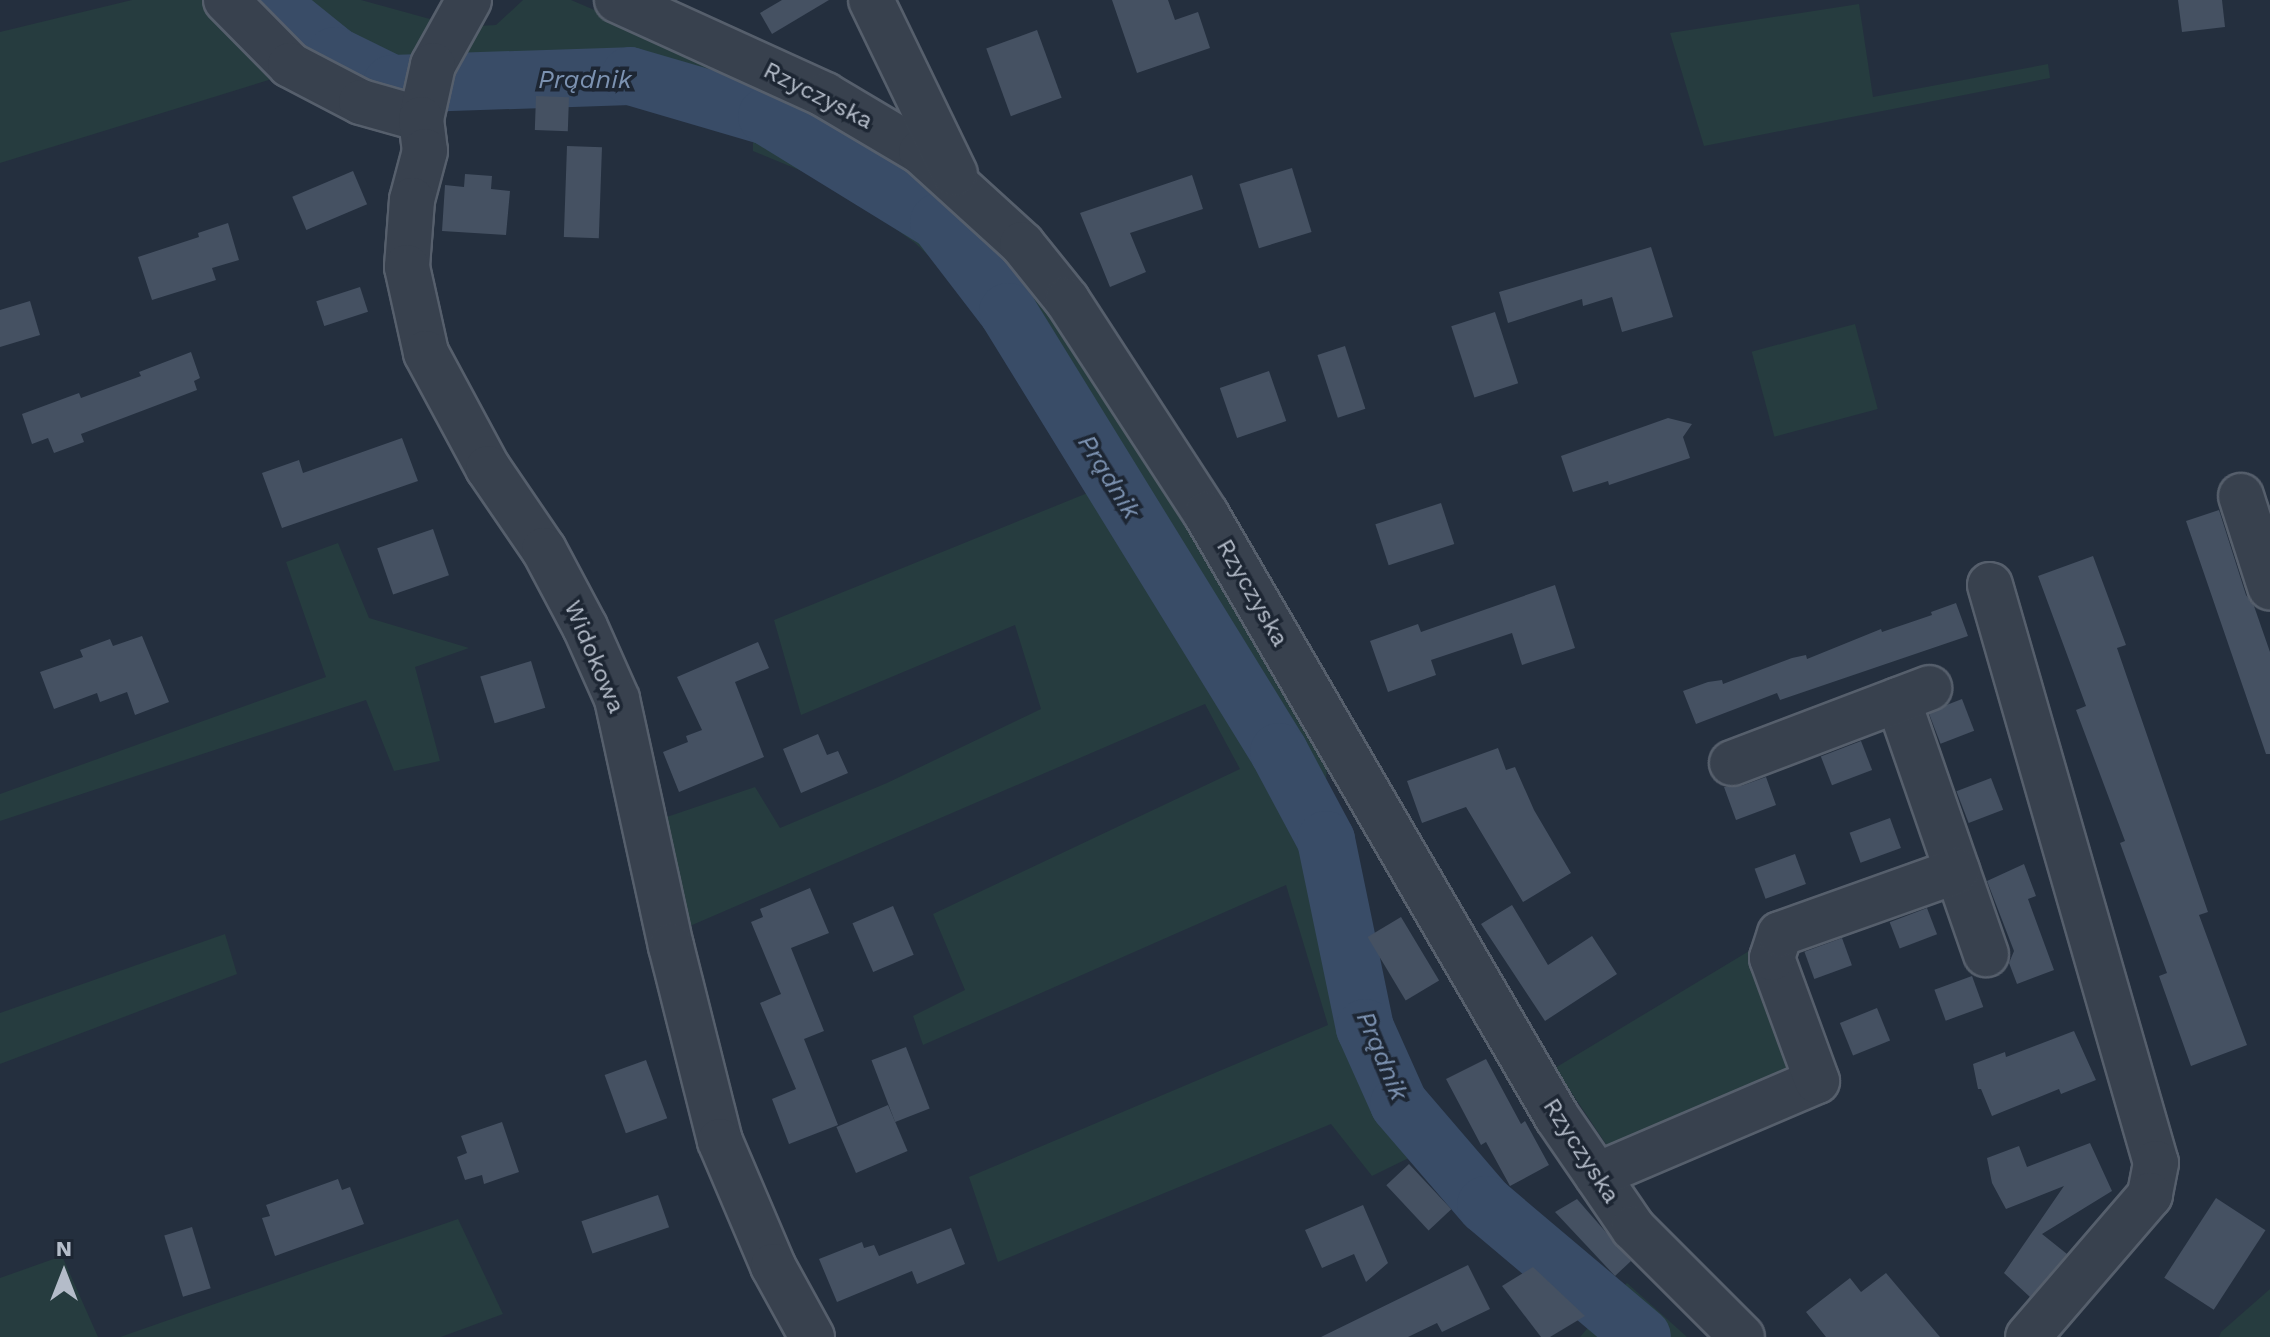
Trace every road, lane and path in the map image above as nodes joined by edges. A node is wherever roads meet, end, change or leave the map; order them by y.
1 (226, 0) edge
2 (469, 0) edge
3 (617, 0) edge
4 (871, 0) edge
5 (426, 96) junction
6 (960, 184) junction
7 (2241, 496) dead end
8 (1990, 585) dead end
9 (2270, 587) edge
10 (1732, 763) dead end
11 (1957, 871) junction
12 (1986, 954) dead end
13 (1597, 1175) junction
14 (812, 1337) edge
15 (1742, 1337) edge
16 (2028, 1337) edge

1 - 5 street
2 - 5 street
3 - 6 street, Rzyczyska
4 - 6 street
5 - 14 street, Widokowa
6 - 13 street, Rzyczyska
7 - 9 street
8 - 16 street
10 - 11 street
11 - 12 street
11 - 13 street
13 - 15 street, Rzyczyska

